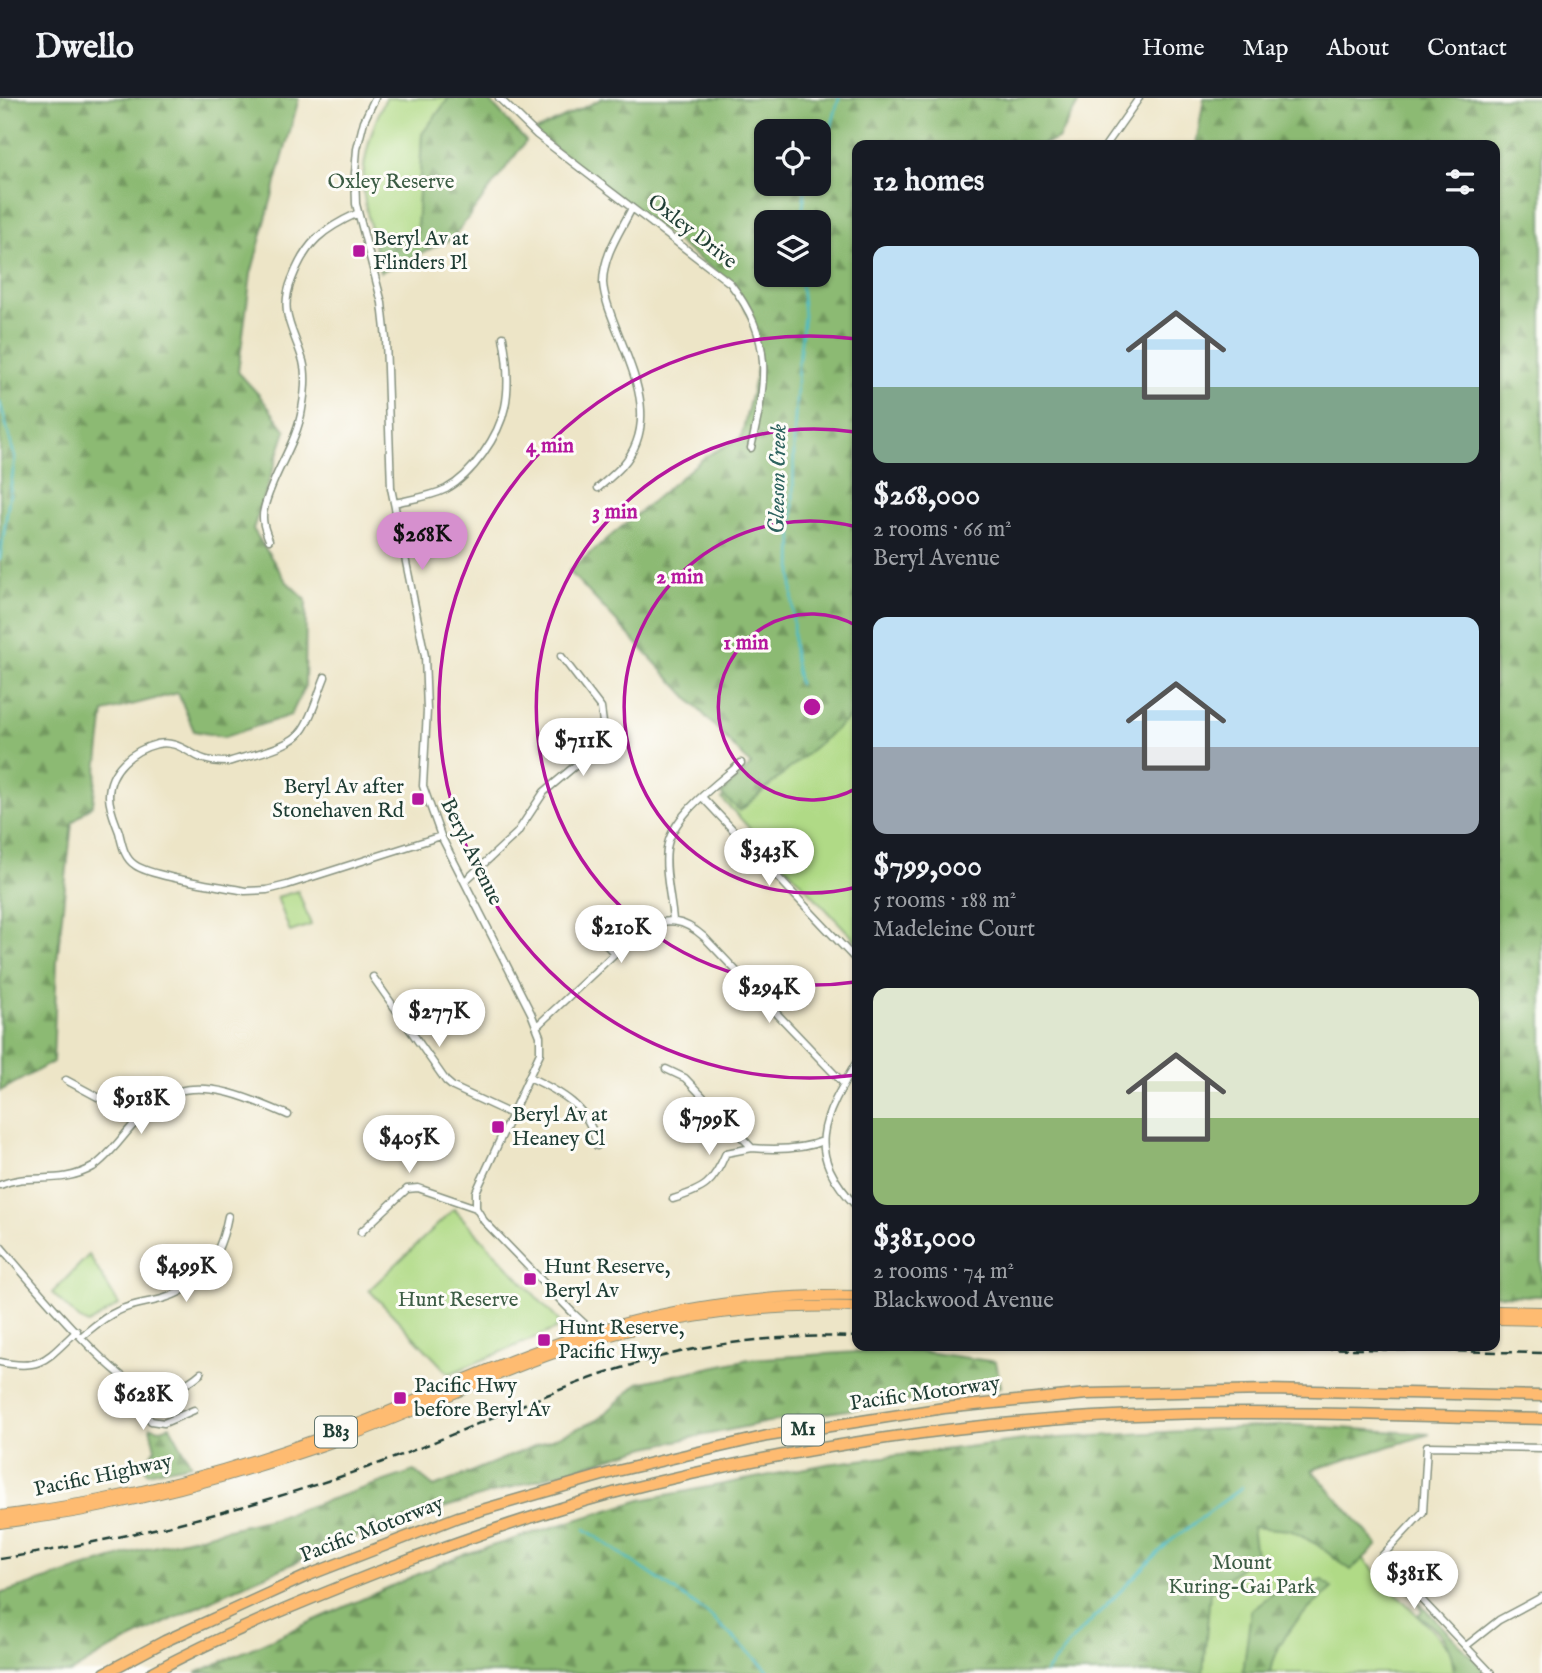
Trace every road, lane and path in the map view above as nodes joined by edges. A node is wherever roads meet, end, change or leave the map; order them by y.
1 (374, 98) edge
2 (499, 98) edge
3 (1139, 98) edge
4 (1110, 140) edge
5 (632, 208) junction
6 (358, 213) junction
7 (503, 337) dead end
8 (751, 448) dead end
9 (598, 488) dead end
10 (394, 503) junction
11 (270, 540) dead end
12 (561, 656) dead end
13 (325, 677) dead end
14 (740, 763) dead end
15 (702, 797) junction
16 (441, 836) junction
17 (465, 881) junction
18 (673, 920) junction
19 (589, 927) dead end
20 (614, 953) junction
21 (852, 956) edge
22 (373, 977) dead end
23 (537, 1026) junction
24 (666, 1069) dead end
25 (852, 1069) edge
26 (529, 1077) junction
27 (66, 1080) dead end
28 (843, 1083) junction
29 (511, 1114) junction
30 (288, 1115) dead end
31 (135, 1123) junction
32 (823, 1141) junction
33 (597, 1146) dead end
34 (752, 1148) junction
35 (0, 1185) edge
36 (673, 1199) dead end
37 (852, 1200) edge
38 (475, 1208) junction
39 (228, 1216) dead end
40 (362, 1232) dead end
41 (0, 1246) edge
42 (852, 1296) edge
43 (852, 1307) edge
44 (1500, 1311) edge
45 (1542, 1312) edge
46 (574, 1314) junction
47 (1500, 1319) edge
48 (1542, 1320) edge
49 (607, 1328) junction
50 (80, 1334) junction
51 (558, 1343) junction
52 (0, 1362) edge
53 (201, 1373) dead end
54 (119, 1375) junction
55 (1542, 1396) edge
56 (194, 1410) dead end
57 (1542, 1419) edge
58 (1542, 1448) edge
59 (0, 1516) edge
60 (0, 1524) edge
61 (1542, 1597) edge
62 (1466, 1646) junction
63 (105, 1673) edge
64 (151, 1673) edge
65 (1491, 1673) edge

1 - 6 street, Beryl Avenue
2 - 5 street, Oxley Drive
3 - 4 street
5 - 8 street, Oxley Drive
5 - 9 street
6 - 10 street, Beryl Avenue
6 - 11 street
7 - 10 street
10 - 16 street, Beryl Avenue
12 - 17 street
13 - 16 street
14 - 15 street
15 - 18 street
15 - 21 street
16 - 17 street, Beryl Avenue
17 - 23 street, Beryl Avenue
18 - 20 street
18 - 28 street
19 - 20 street
20 - 23 street
22 - 29 street
23 - 26 street, Beryl Avenue
24 - 34 street
25 - 28 street
26 - 29 street, Beryl Avenue
26 - 33 street
27 - 31 street
28 - 32 street
29 - 38 street, Beryl Avenue
30 - 31 street
31 - 35 street
32 - 34 street
32 - 37 street
34 - 36 street
38 - 40 street
38 - 46 street
39 - 50 street
41 - 50 street
42 - 49 main road, Pacific Highway / B83
43 - 60 main road, Pacific Highway / B83
44 - 45 main road
46 - 49 street
46 - 51 street
47 - 48 main road
49 - 51 main road, Pacific Highway / B83
50 - 52 street
50 - 54 street
51 - 59 main road, Pacific Highway / B83
53 - 54 street
54 - 56 street
55 - 63 highway, Pacific Motorway / M1
57 - 64 highway, Pacific Motorway / M1
58 - 62 street
61 - 62 street
62 - 65 street

